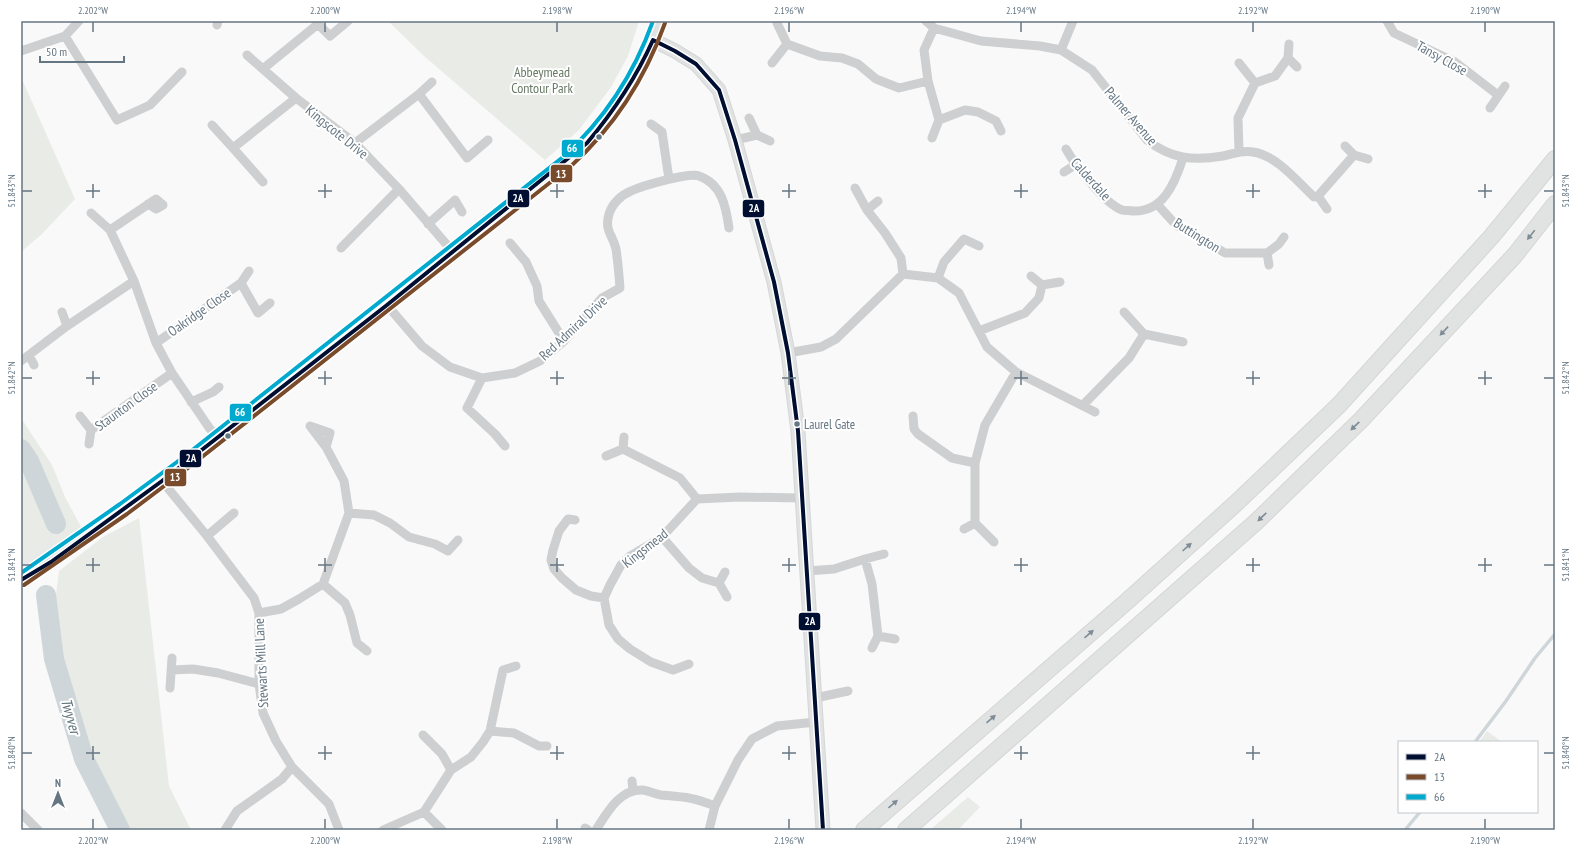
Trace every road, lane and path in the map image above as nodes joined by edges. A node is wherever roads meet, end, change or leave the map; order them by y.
1 (79, 21) edge
2 (348, 21) edge
3 (659, 21) edge
4 (926, 21) edge
5 (1073, 21) edge
6 (1387, 21) edge
7 (316, 23) edge
8 (777, 23) dead end
9 (934, 28) junction
10 (65, 36) junction
11 (653, 40) junction
12 (787, 44) junction
13 (1289, 44) dead end
14 (1061, 50) junction
15 (21, 51) edge
16 (247, 54) dead end
17 (1288, 58) junction
18 (772, 63) dead end
19 (1239, 63) dead end
20 (1297, 67) dead end
21 (264, 68) junction
22 (182, 72) dead end
23 (928, 81) junction
24 (432, 82) dead end
25 (1255, 83) junction
26 (1505, 86) dead end
27 (419, 94) junction
28 (1498, 95) junction
29 (296, 98) junction
30 (1490, 108) dead end
31 (749, 118) dead end
32 (117, 120) junction
33 (939, 120) junction
34 (651, 124) dead end
35 (212, 125) dead end
36 (118, 130) dead end
37 (1002, 130) dead end
38 (757, 135) junction
39 (932, 138) dead end
40 (488, 140) dead end
41 (735, 140) junction
42 (770, 141) dead end
43 (355, 142) junction
44 (1345, 146) dead end
45 (234, 148) junction
46 (1066, 149) dead end
47 (1239, 152) junction
48 (1354, 155) junction
49 (1183, 158) junction
50 (1368, 159) dead end
51 (1555, 159) edge
52 (1075, 165) junction
53 (1064, 172) dead end
54 (669, 179) junction
55 (263, 182) dead end
56 (855, 188) dead end
57 (399, 189) junction
58 (1318, 196) junction
59 (878, 201) dead end
60 (1157, 204) junction
61 (1555, 204) edge
62 (163, 205) dead end
63 (1327, 209) dead end
64 (868, 210) junction
65 (462, 212) dead end
66 (91, 213) dead end
67 (428, 224) junction
68 (729, 228) dead end
69 (110, 230) junction
70 (1274, 236) dead end
71 (510, 243) dead end
72 (979, 246) dead end
73 (341, 248) dead end
74 (453, 252) junction
75 (1267, 253) junction
76 (1269, 265) dead end
77 (249, 271) dead end
78 (903, 274) junction
79 (1031, 276) dead end
80 (938, 278) junction
81 (134, 281) junction
82 (1060, 282) dead end
83 (241, 283) junction
84 (1042, 285) junction
85 (270, 303) dead end
86 (387, 305) junction
87 (62, 312) dead end
88 (1124, 312) dead end
89 (67, 326) junction
90 (979, 330) junction
91 (1144, 334) junction
92 (564, 341) junction
93 (156, 342) junction
94 (1183, 342) dead end
95 (788, 353) junction
96 (29, 355) junction
97 (21, 362) edge
98 (34, 365) dead end
99 (1016, 372) junction
100 (172, 373) junction
101 (482, 378) junction
102 (216, 393) dead end
103 (191, 402) junction
104 (1083, 405) junction
105 (1095, 412) dead end
106 (80, 416) dead end
107 (913, 416) dead end
108 (310, 426) dead end
109 (91, 430) junction
110 (219, 437) junction
111 (624, 437) dead end
112 (89, 444) dead end
113 (505, 446) dead end
114 (623, 449) junction
115 (606, 456) dead end
116 (974, 464) junction
117 (162, 481) junction
118 (801, 498) junction
119 (696, 499) junction
120 (234, 513) dead end
121 (349, 513) junction
122 (575, 520) dead end
123 (976, 523) junction
124 (964, 529) dead end
125 (207, 536) junction
126 (662, 537) junction
127 (458, 540) dead end
128 (994, 542) dead end
129 (884, 554) dead end
130 (865, 559) junction
131 (807, 571) junction
132 (725, 572) dead end
133 (21, 580) edge
134 (719, 583) junction
135 (322, 584) junction
136 (727, 597) dead end
137 (604, 598) junction
138 (259, 613) junction
139 (878, 636) junction
140 (895, 639) dead end
141 (872, 648) dead end
142 (367, 651) dead end
143 (172, 658) dead end
144 (689, 664) dead end
145 (516, 666) dead end
146 (172, 670) junction
147 (259, 684) junction
148 (170, 688) dead end
149 (848, 691) dead end
150 (815, 698) junction
151 (816, 722) junction
152 (490, 732) junction
153 (423, 735) dead end
154 (541, 748) dead end
155 (292, 767) junction
156 (451, 770) junction
157 (632, 781) dead end
158 (633, 791) junction
159 (715, 806) junction
160 (424, 812) junction
161 (21, 813) edge
162 (441, 829) edge
163 (38, 830) edge
164 (225, 830) edge
165 (339, 830) edge
166 (383, 830) edge
167 (452, 830) edge
168 (596, 830) edge
169 (709, 830) edge
170 (823, 830) edge
171 (864, 830) edge
172 (906, 830) edge

1 - 10 street
2 - 7 street
3 - 11 street
4 - 9 street, Palmer Avenue
5 - 14 street
6 - 28 street, Tansy Close
7 - 21 street
8 - 12 street
9 - 14 street, Palmer Avenue
9 - 23 street
10 - 15 street
10 - 32 street
11 - 41 street
11 - 74 street
12 - 18 street
12 - 23 street
13 - 17 street
14 - 49 street, Palmer Avenue
16 - 21 street, Kingscote Drive
17 - 20 street
17 - 25 street
19 - 25 street
21 - 29 street, Kingscote Drive
22 - 32 street
23 - 33 street
24 - 27 street
25 - 47 street
26 - 28 street
27 - 40 street
27 - 43 street
28 - 30 street
29 - 43 street, Kingscote Drive
29 - 45 street
31 - 38 street
32 - 36 street
33 - 37 street
33 - 39 street
34 - 54 street
35 - 45 street
38 - 41 street
38 - 42 street
41 - 95 street
43 - 57 street, Kingscote Drive
44 - 48 street
45 - 55 street
46 - 52 street, Calderdale
47 - 49 street, Palmer Avenue
47 - 58 street, Palmer Avenue
48 - 50 street
48 - 58 street
49 - 60 street, Calderdale
171 -> 51 highway
52 - 53 street
52 - 60 street, Calderdale
54 - 68 street
54 - 92 street, Red Admiral Drive
56 - 64 street
57 - 67 street, Kingscote Drive
57 - 73 street
58 - 63 street, Palmer Avenue
59 - 64 street
60 - 75 street, Buttington
61 -> 172 highway
62 - 69 street
64 - 78 street
65 - 67 street
66 - 69 street
67 - 74 street, Kingscote Drive
69 - 81 street
70 - 75 street
71 - 92 street
72 - 80 street
74 - 86 street
75 - 76 street
77 - 83 street
78 - 80 street
78 - 95 street
79 - 84 street
80 - 90 street
81 - 89 street
81 - 93 street
82 - 84 street
83 - 85 street, Oakridge Close
83 - 93 street, Oakridge Close
84 - 90 street
86 - 101 street, Red Admiral Drive
86 - 110 street
87 - 89 street
88 - 91 street
89 - 96 street
90 - 99 street
91 - 94 street
91 - 104 street
92 - 101 street, Red Admiral Drive
93 - 100 street
95 - 118 street
96 - 97 street
96 - 98 street
99 - 104 street
99 - 116 street
100 - 103 street
100 - 109 street, Staunton Close
101 - 113 street
102 - 103 street
103 - 110 street
104 - 105 street
106 - 109 street
107 - 116 street
108 - 121 street
109 - 112 street, Staunton Close
110 - 117 street
111 - 114 street
114 - 115 street
114 - 119 street
116 - 123 street
117 - 125 street, Stewarts Mill Lane
117 - 133 street
118 - 119 street
118 - 131 street
119 - 126 street, Kingsmead
120 - 125 street
121 - 127 street
121 - 135 street
122 - 137 street
123 - 124 street
123 - 128 street
125 - 138 street, Stewarts Mill Lane
126 - 134 street
126 - 137 street, Kingsmead
129 - 130 street
130 - 131 street
130 - 139 street
131 - 150 street
132 - 134 street
134 - 136 street
135 - 138 street
135 - 142 street
137 - 144 street
138 - 147 street, Stewarts Mill Lane
139 - 140 street
139 - 141 street
143 - 146 street
145 - 152 street
146 - 147 street
146 - 148 street
147 - 155 street, Stewarts Mill Lane
149 - 150 street
150 - 151 street
151 - 159 street
151 - 170 street
152 - 154 street
152 - 156 street
153 - 156 street
155 - 164 street
155 - 165 street, Stewarts Mill Lane
156 - 160 street
157 - 158 street
158 - 159 street
158 - 168 street
159 - 169 street
160 - 162 street
160 - 166 street
161 - 163 street
162 - 167 street

